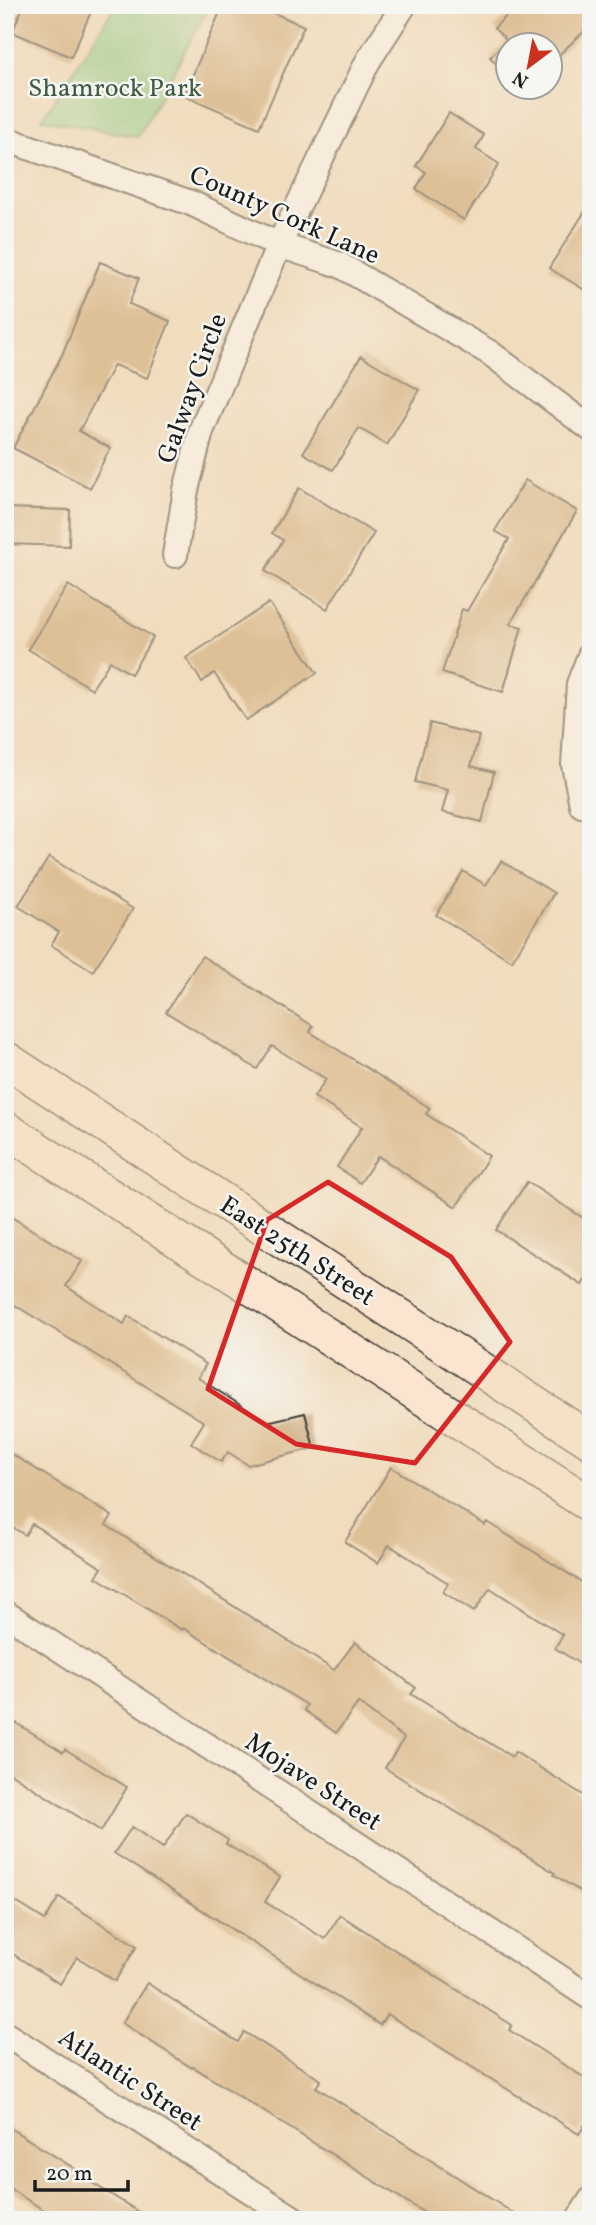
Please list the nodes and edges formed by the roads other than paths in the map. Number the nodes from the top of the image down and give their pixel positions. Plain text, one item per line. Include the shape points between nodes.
1 (404, 5) edge
2 (5, 139) edge
3 (279, 246) junction
4 (591, 429) edge
5 (175, 555) dead end
6 (591, 653) edge
7 (582, 805) dead end
8 (5, 1059) edge
9 (5, 1129) edge
10 (591, 1441) edge
11 (591, 1505) edge
12 (5, 1614) edge
13 (591, 1998) edge
14 (5, 2034) edge
15 (591, 2200) edge
16 (296, 2220) edge
17 (578, 2220) edge

1 - 3 street, Galway Circle via 368,61
2 - 3 street, County Cork Lane via 191,202
3 - 4 street, County Cork Lane via 340,265 456,333
3 - 5 street, Galway Circle via 201,431
6 - 7 street via 578,697 574,765
8 - 10 street, East 25th Street
9 - 11 street
12 - 13 street, Mojave Street
14 - 16 street, Atlantic Street
15 - 17 street

